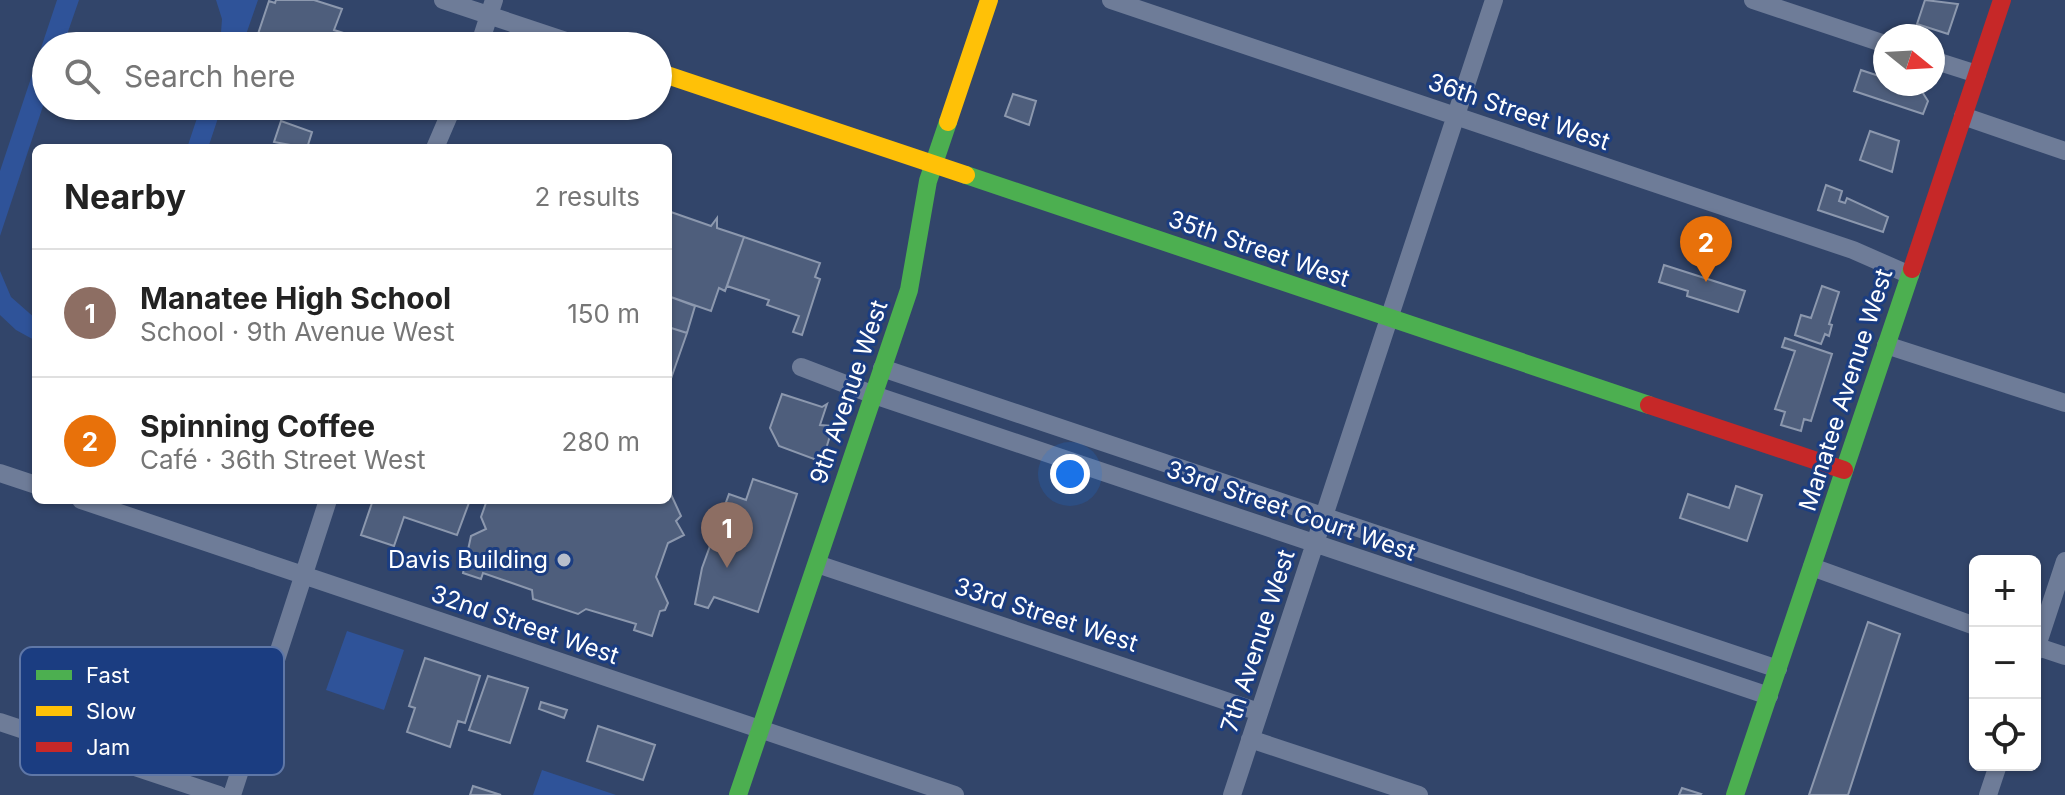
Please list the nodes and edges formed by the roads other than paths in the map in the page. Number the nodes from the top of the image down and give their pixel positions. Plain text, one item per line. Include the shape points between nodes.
1 (443, 0) edge
2 (989, 0) edge
3 (1111, 0) edge
4 (1494, 0) edge
5 (1753, 0) edge
6 (2002, 0) edge
7 (491, 8) edge
8 (483, 32) edge
9 (548, 32) edge
10 (1873, 40) edge
11 (1945, 64) edge
12 (1977, 74) junction
13 (672, 77) edge
14 (1455, 115) junction
15 (1963, 116) junction
16 (447, 120) edge
17 (437, 144) edge
18 (2065, 151) edge
19 (934, 164) junction
20 (1910, 275) junction
21 (1387, 318) junction
22 (1886, 345) junction
23 (801, 367) dead end
24 (882, 368) junction
25 (874, 395) junction
26 (2065, 403) edge
27 (1844, 470) junction
28 (0, 473) edge
29 (32, 484) edge
30 (93, 504) edge
31 (327, 504) edge
32 (1325, 517) junction
33 (1315, 545) junction
34 (2065, 561) edge
35 (817, 564) junction
36 (1812, 567) junction
37 (306, 576) junction
38 (1969, 624) edge
39 (2041, 633) edge
40 (282, 647) edge
41 (2041, 649) edge
42 (2065, 656) edge
43 (1778, 669) junction
44 (1769, 696) junction
45 (1259, 712) junction
46 (0, 722) edge
47 (20, 729) edge
48 (761, 729) junction
49 (1250, 739) junction
50 (1996, 771) edge
51 (159, 775) edge
52 (239, 775) edge
53 (219, 795) edge
54 (232, 795) edge
55 (738, 795) edge
56 (955, 795) edge
57 (1232, 795) edge
58 (1419, 795) edge
59 (1735, 795) edge
60 (1988, 795) edge

1 - 7 street
2 - 19 street, 9th Avenue West
3 - 14 street, 36th Street West
4 - 14 street, 7th Avenue West
5 - 10 street
6 - 12 street, Manatee Avenue West
7 - 8 street
7 - 9 street
11 - 12 street
12 - 15 street, Manatee Avenue West
13 - 19 street, 35th Street West
14 - 20 street, 36th Street West via 1853,250
14 - 21 street, 7th Avenue West
15 - 18 street
15 - 20 street, Manatee Avenue West
16 - 17 street
19 - 21 street, 35th Street West
19 - 24 street, 9th Avenue West via 909,290
20 - 22 street, Manatee Avenue West
21 - 27 street, 35th Street West
21 - 32 street, 7th Avenue West
22 - 26 street
22 - 27 street, Manatee Avenue West
23 - 25 street, 33rd Street Court West
24 - 25 street, 9th Avenue West
24 - 32 street, 33rd Street Court West
25 - 33 street, 33rd Street Court West
25 - 35 street, 9th Avenue West
27 - 36 street, Manatee Avenue West
28 - 29 street
30 - 37 street, 32nd Street West
31 - 37 street
32 - 33 street, 7th Avenue West
32 - 43 street, 33rd Street Court West
33 - 44 street, 33rd Street Court West
33 - 45 street, 7th Avenue West
34 - 39 street
35 - 45 street, 33rd Street West
35 - 48 street, 9th Avenue West
36 - 38 street
36 - 43 street, Manatee Avenue West
37 - 40 street
37 - 48 street, 32nd Street West
41 - 42 street
43 - 44 street, Manatee Avenue West
44 - 59 street, Manatee Avenue West
45 - 49 street, 7th Avenue West
46 - 47 street
48 - 55 street, 9th Avenue West
48 - 56 street, 32nd Street West
49 - 57 street, 7th Avenue West
49 - 58 street
50 - 60 street
51 - 53 street
52 - 54 street

